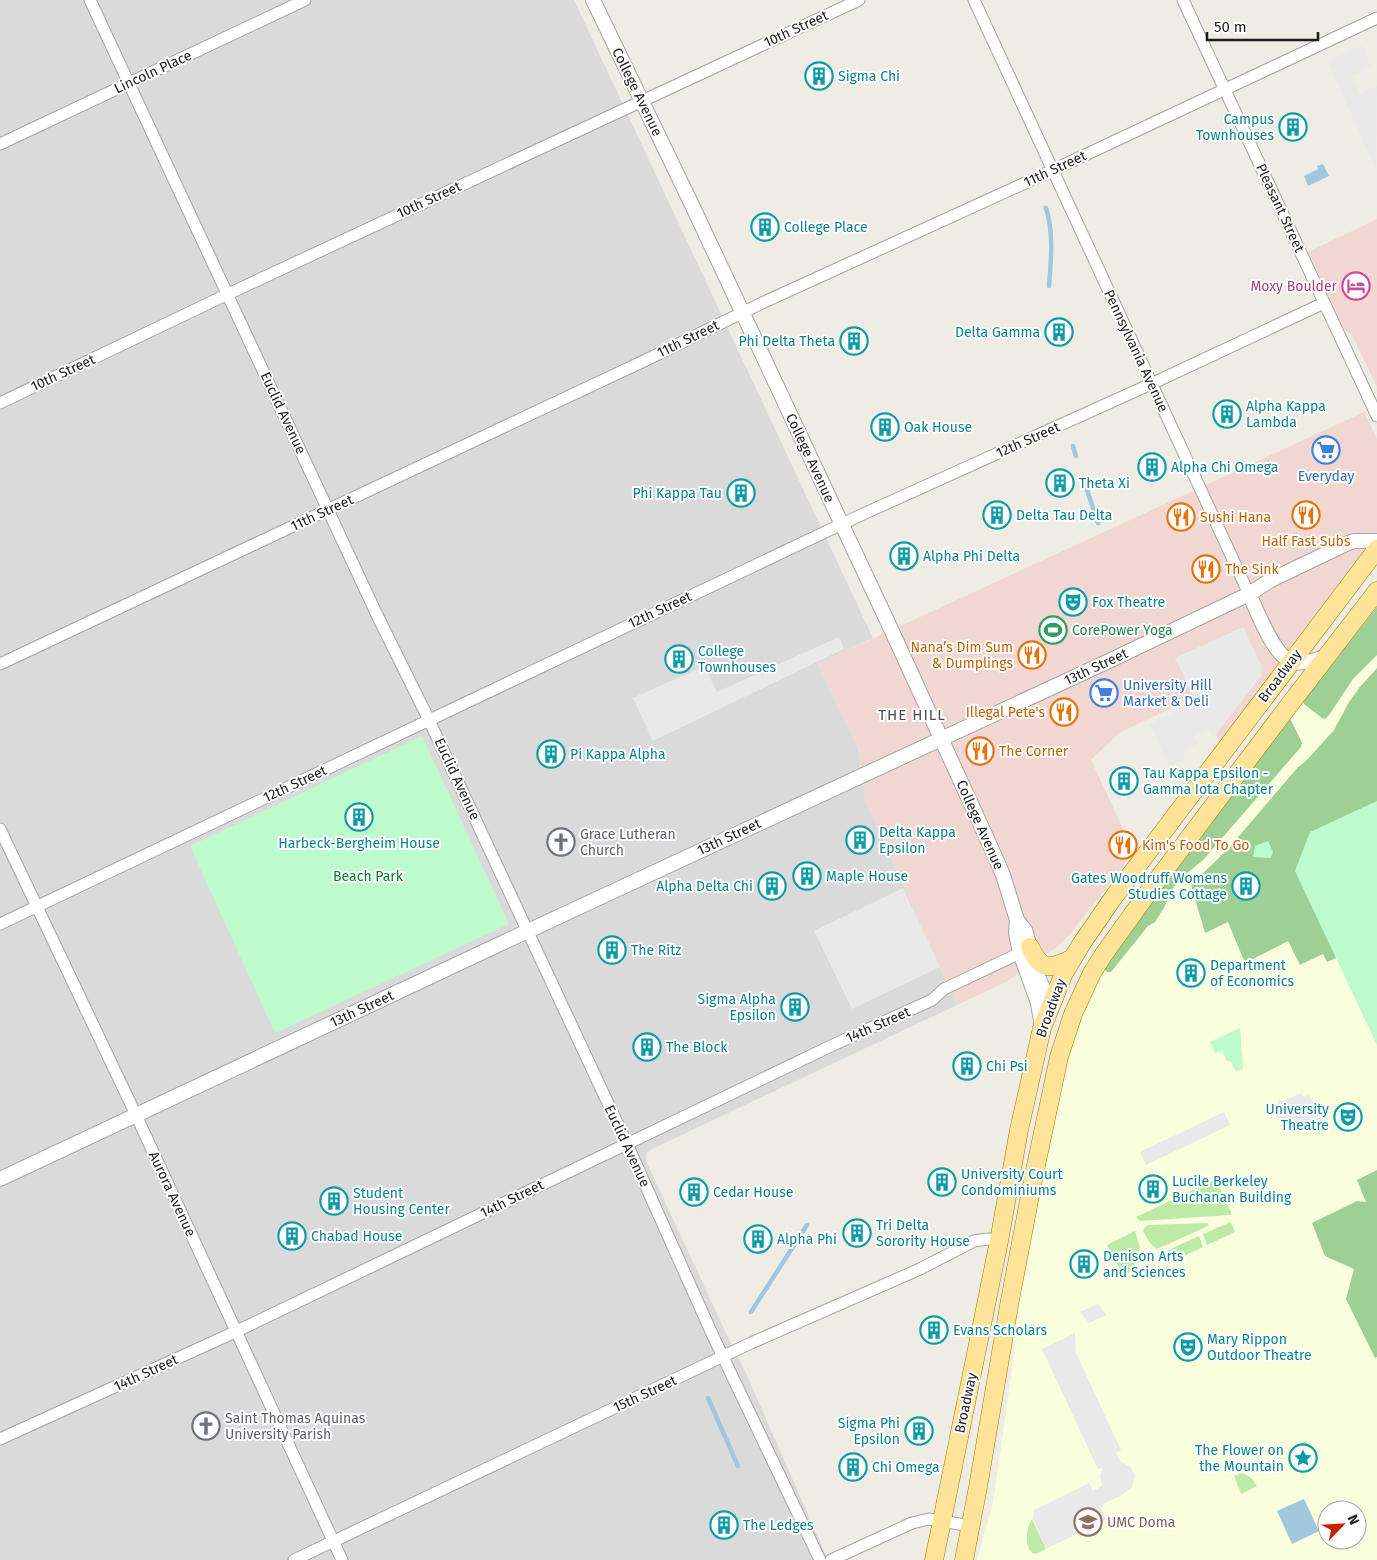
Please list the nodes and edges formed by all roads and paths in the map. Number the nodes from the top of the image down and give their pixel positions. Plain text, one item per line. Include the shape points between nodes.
1 (90, 0) edge
2 (305, 0) edge
3 (593, 0) edge
4 (859, 0) edge
5 (974, 0) edge
6 (1183, 0) edge
7 (1377, 18) edge
8 (128, 84) junction
9 (1225, 90) junction
10 (640, 101) junction
11 (0, 144) edge
12 (1052, 171) junction
13 (228, 294) junction
14 (1324, 303) junction
15 (742, 312) junction
16 (1151, 384) junction
17 (0, 403) edge
18 (1377, 416) edge
19 (329, 509) junction
20 (841, 525) junction
21 (1377, 541) edge
22 (1377, 549) edge
23 (1377, 591) edge
24 (1249, 594) junction
25 (1327, 656) junction
26 (1292, 662) junction
27 (0, 664) edge
28 (429, 720) junction
29 (941, 739) junction
30 (0, 829) edge
31 (36, 906) junction
32 (0, 924) edge
33 (527, 931) junction
34 (1025, 950) junction
35 (1073, 958) junction
36 (1050, 1005) junction
37 (1042, 1028) junction
38 (1060, 1057) junction
39 (136, 1115) junction
40 (627, 1144) junction
41 (0, 1179) edge
42 (999, 1240) junction
43 (235, 1332) junction
44 (723, 1357) junction
45 (0, 1439) edge
46 (942, 1522) junction
47 (971, 1526) junction
48 (333, 1542) junction
49 (294, 1560) edge
50 (342, 1560) edge
51 (820, 1560) edge
52 (831, 1560) edge
53 (934, 1560) edge
54 (964, 1560) edge

1 - 8 street, Euclid Avenue
2 - 8 street, Lincoln Place
3 - 10 street, College Avenue
4 - 10 street, 10th Street
5 - 12 street, Pennsylvania Avenue
6 - 9 street, Pleasant Street
7 - 9 street, 11th Street
8 - 11 street, Lincoln Place
8 - 13 street, Euclid Avenue
9 - 12 street, 11th Street
9 - 14 street, Pleasant Street
10 - 13 street, 10th Street
10 - 15 street, College Avenue
12 - 15 street, 11th Street
12 - 16 street, Pennsylvania Avenue
13 - 17 street, 10th Street
13 - 19 street, Euclid Avenue
14 - 16 street, 12th Street
14 - 18 street, Pleasant Street
15 - 19 street, 11th Street
15 - 20 street, College Avenue
16 - 20 street, 12th Street
16 - 24 street, Pennsylvania Avenue
19 - 27 street, 11th Street
19 - 28 street, Euclid Avenue
20 - 28 street, 12th Street
20 - 29 street, College Avenue
21 - 24 street, 13th Street via 1346,544
22 - 26 main road, Broadway
23 - 25 main road, Broadway
24 - 26 street, Pennsylvania Avenue via 1271,640
24 - 29 street, 13th Street
25 - 26 street via 1314,661
25 - 38 main road, Broadway via 1101,959 1076,1008
26 - 35 main road, Broadway via 1113,898
28 - 31 street, 12th Street
28 - 33 street, Euclid Avenue
29 - 33 street, 13th Street
29 - 34 street, College Avenue via 1003,875 1017,920 1025,930
30 - 31 street, Aurora Avenue
31 - 32 street, 12th Street
31 - 39 street, Aurora Avenue
33 - 39 street, 13th Street
33 - 40 street, Euclid Avenue
34 - 35 main road via 1039,963 1048,966
34 - 36 street, College Avenue
34 - 37 street, College Avenue
34 - 40 street, 14th Street via 944,989 932,1000
35 - 36 main road, Broadway
36 - 37 main road, Broadway
36 - 38 main road via 1057,1028
37 - 42 main road, Broadway
38 - 47 main road, Broadway via 1014,1277
39 - 41 street, 13th Street
39 - 43 street, Aurora Avenue
40 - 43 street, 14th Street
40 - 44 street, Euclid Avenue
42 - 44 street, 15th Street via 974,1241 920,1269
42 - 46 main road, Broadway
43 - 45 street, 14th Street
43 - 48 street, Aurora Avenue
44 - 48 street, 15th Street
44 - 51 street, Euclid Avenue
46 - 47 street
46 - 52 street via 924,1519 912,1523
46 - 53 main road, Broadway
47 - 54 main road, Broadway
48 - 49 street, 15th Street
48 - 50 street, Aurora Avenue

